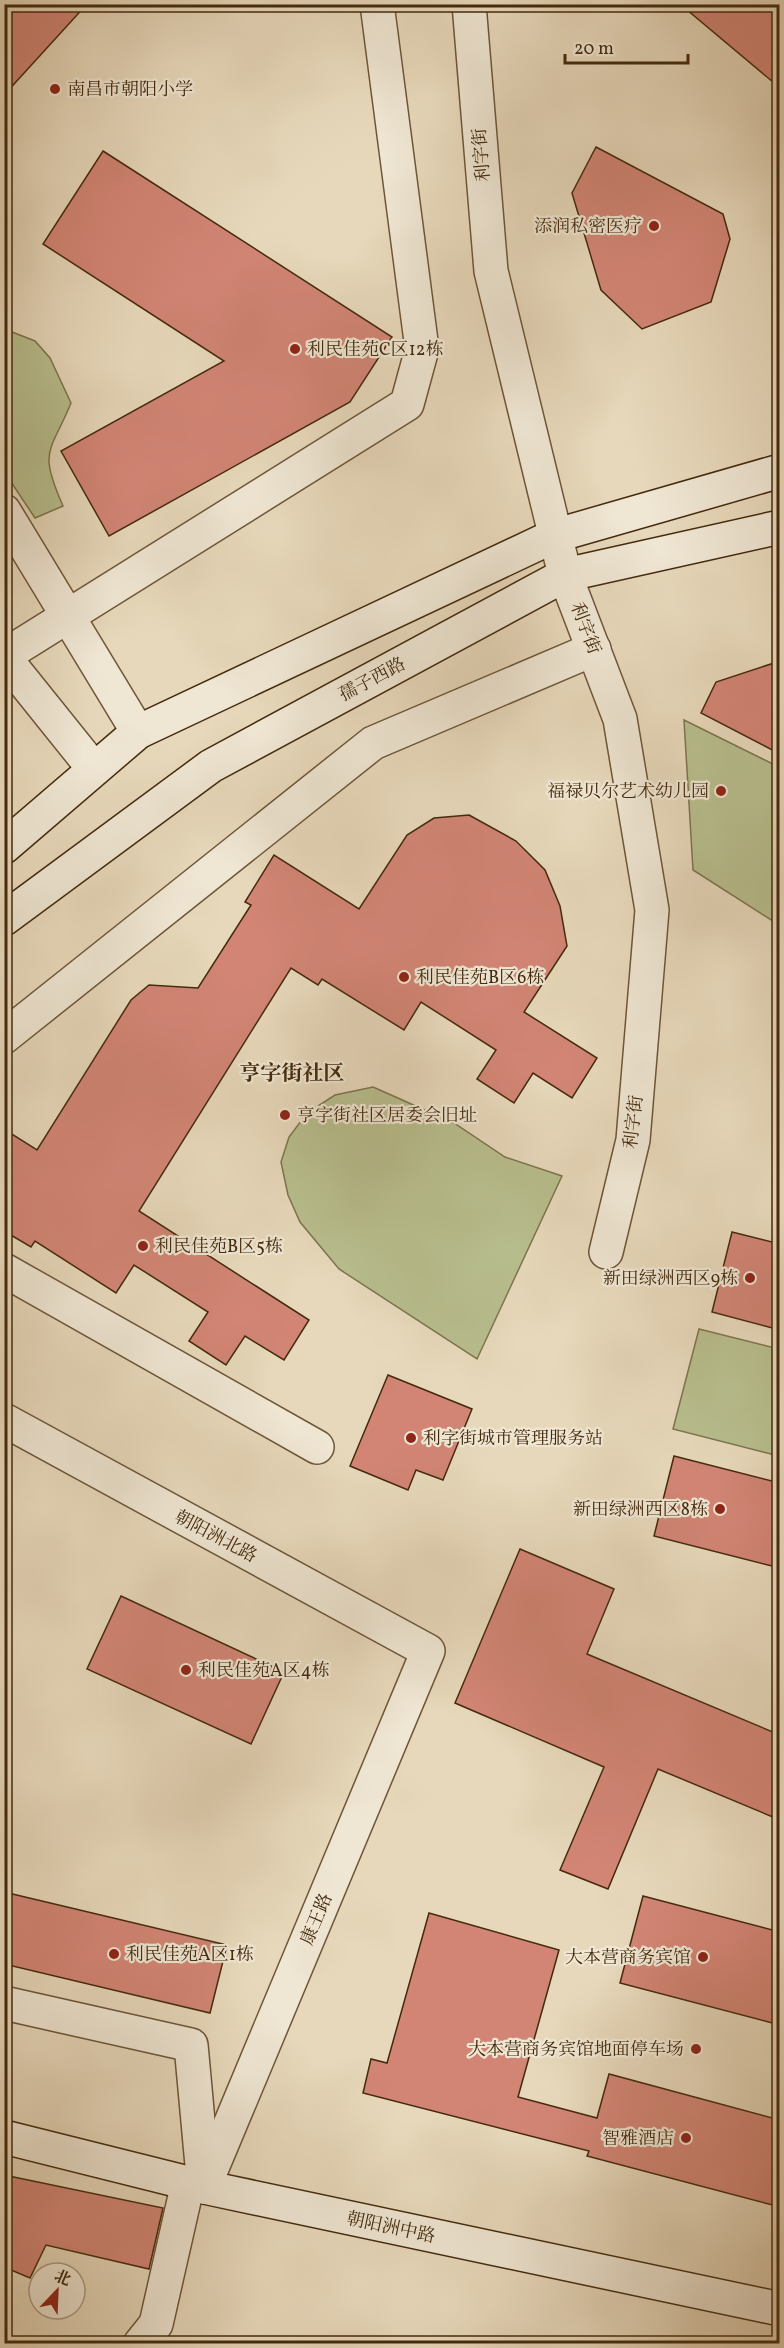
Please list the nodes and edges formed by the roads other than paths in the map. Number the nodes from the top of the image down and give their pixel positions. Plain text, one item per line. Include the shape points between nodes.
1 (377, 4) edge
2 (469, 4) edge
3 (780, 471) edge
4 (4, 511) edge
5 (780, 527) edge
6 (554, 536) junction
7 (565, 575) junction
8 (68, 616) junction
9 (594, 649) junction
10 (4, 656) edge
11 (138, 732) junction
12 (94, 769) junction
13 (4, 847) edge
14 (4, 920) edge
15 (4, 1037) edge
16 (606, 1252) dead end
17 (4, 1270) edge
18 (4, 1420) edge
19 (317, 1448) dead end
20 (428, 1650) joint
21 (4, 2003) edge
22 (4, 2137) edge
23 (196, 2185) junction
24 (780, 2309) edge
25 (140, 2343) edge

1 - 8 street via 422,349 407,404
2 - 6 street, 利字街 via 491,271
3 - 6 street
4 - 8 street
5 - 7 street, 孺子西路
6 - 7 street, 利字街
6 - 11 street
7 - 9 street, 利字街
7 - 14 street, 孺子西路 via 211,766
8 - 10 street
8 - 11 street
9 - 15 street via 373,743
9 - 16 street, 利字街 via 620,719 652,910 633,1140
10 - 12 street
11 - 12 street
12 - 13 street
17 - 19 street
18 - 20 street, 朝阳洲北路
20 - 23 street, 康王路
21 - 23 street via 191,2045
22 - 23 street, 朝阳洲中路
23 - 24 street, 朝阳洲中路
23 - 25 street, 康王路 via 156,2324

